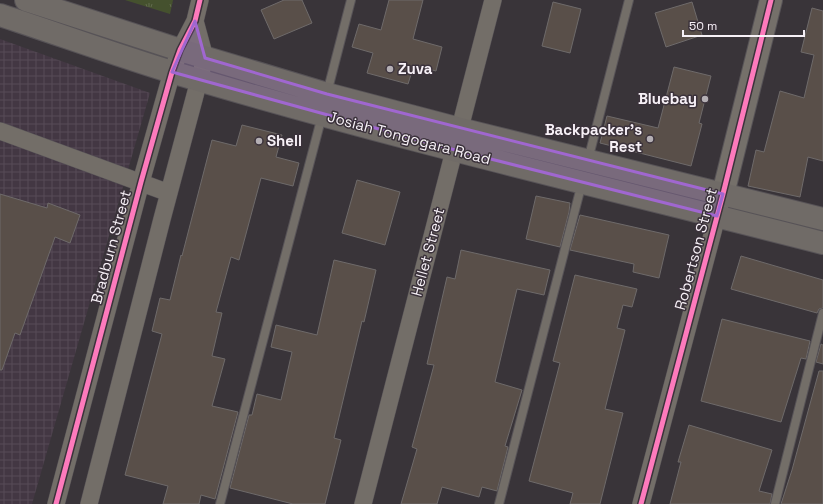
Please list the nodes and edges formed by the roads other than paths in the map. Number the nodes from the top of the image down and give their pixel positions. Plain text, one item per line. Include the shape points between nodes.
1 (26, 0) edge
2 (200, 0) edge
3 (351, 0) edge
4 (493, 0) edge
5 (629, 0) edge
6 (771, 0) edge
7 (0, 15) edge
8 (194, 21) junction
9 (180, 50) junction
10 (205, 58) junction
11 (172, 72) junction
12 (199, 80) junction
13 (325, 104) junction
14 (460, 129) junction
15 (0, 131) edge
16 (455, 150) junction
17 (585, 171) junction
18 (141, 182) junction
19 (169, 193) junction
20 (723, 194) junction
21 (717, 216) junction
22 (823, 219) edge
23 (823, 243) edge
24 (823, 313) edge
25 (56, 504) edge
26 (89, 504) edge
27 (220, 504) edge
28 (363, 504) edge
29 (499, 504) edge
30 (641, 504) edge
31 (775, 504) edge

1 - 9 highway, Josiah Tongogara Road
2 - 8 street, Bradburn Street
3 - 13 lane
4 - 14 street, Hellet Street
5 - 17 lane
6 - 20 street, Robertson Street
7 - 11 highway, Josiah Tongogara Road
8 - 9 street, Bradburn Street
8 - 10 street
9 - 10 highway, Josiah Tongogara Road
9 - 11 street, Bradburn Street
10 - 12 street
10 - 13 highway, Josiah Tongogara Road
11 - 12 highway, Josiah Tongogara Road
11 - 18 street, Bradburn Street
12 - 13 highway, Josiah Tongogara Road
12 - 19 street
13 - 14 highway, Josiah Tongogara Road
13 - 16 highway, Josiah Tongogara Road
13 - 27 lane
14 - 16 street, Hellet Street
14 - 17 highway, Josiah Tongogara Road
15 - 18 street
16 - 17 highway, Josiah Tongogara Road
16 - 28 street, Hellet Street
17 - 20 highway, Josiah Tongogara Road
17 - 21 highway, Josiah Tongogara Road
17 - 29 lane
18 - 19 street
18 - 25 street, Bradburn Street
19 - 26 street
20 - 21 street, Robertson Street
20 - 22 highway, Josiah Tongogara Road
21 - 23 highway, Josiah Tongogara Road
21 - 30 street, Robertson Street
24 - 31 lane

